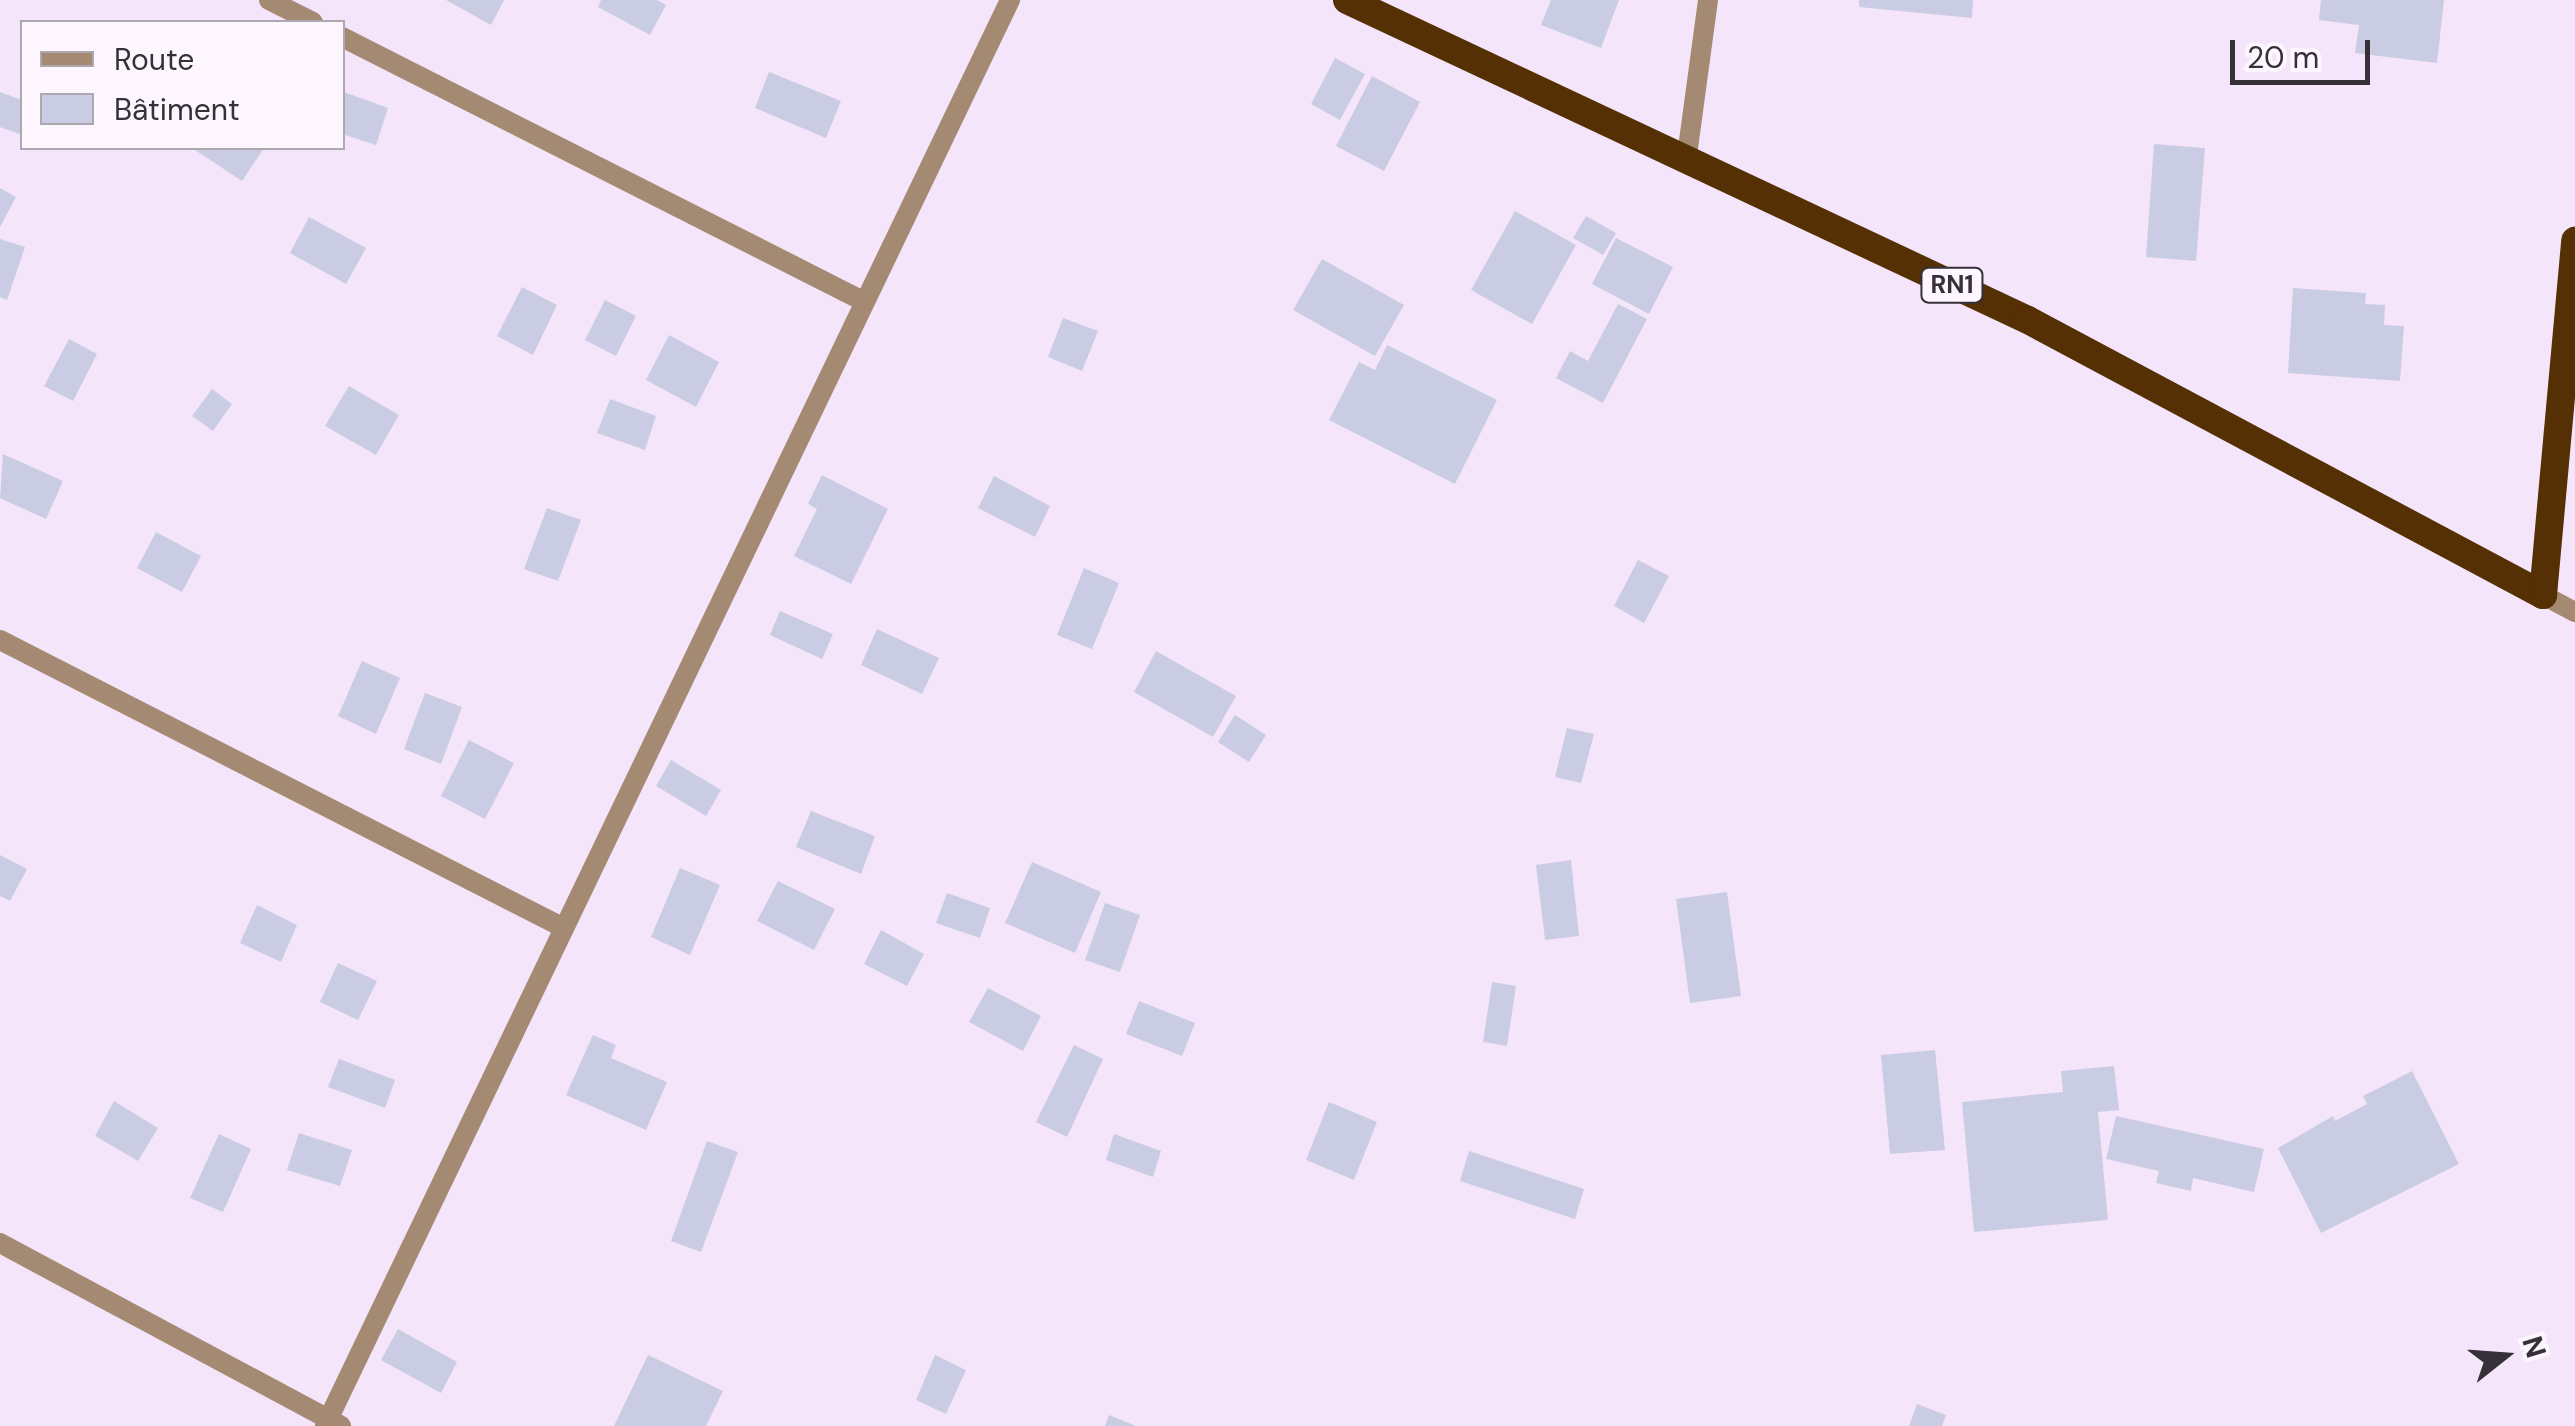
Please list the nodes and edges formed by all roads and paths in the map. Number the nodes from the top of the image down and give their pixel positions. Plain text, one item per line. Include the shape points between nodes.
1 (269, 0) edge
2 (1010, 0) edge
3 (1347, 0) edge
4 (1708, 0) edge
5 (310, 20) edge
6 (345, 39) edge
7 (1686, 163) junction
8 (2575, 240) edge
9 (865, 302) junction
10 (2543, 595) junction
11 (2575, 612) edge
12 (0, 640) edge
13 (564, 928) junction
14 (0, 1243) edge
15 (332, 1424) edge

1 - 5 street
2 - 9 street
3 - 7 highway, RN1
4 - 7 street
6 - 9 street
7 - 10 highway, RN1 via 2028,320
8 - 10 highway
9 - 13 street
10 - 11 street
12 - 13 street
13 - 15 street
14 - 15 street

